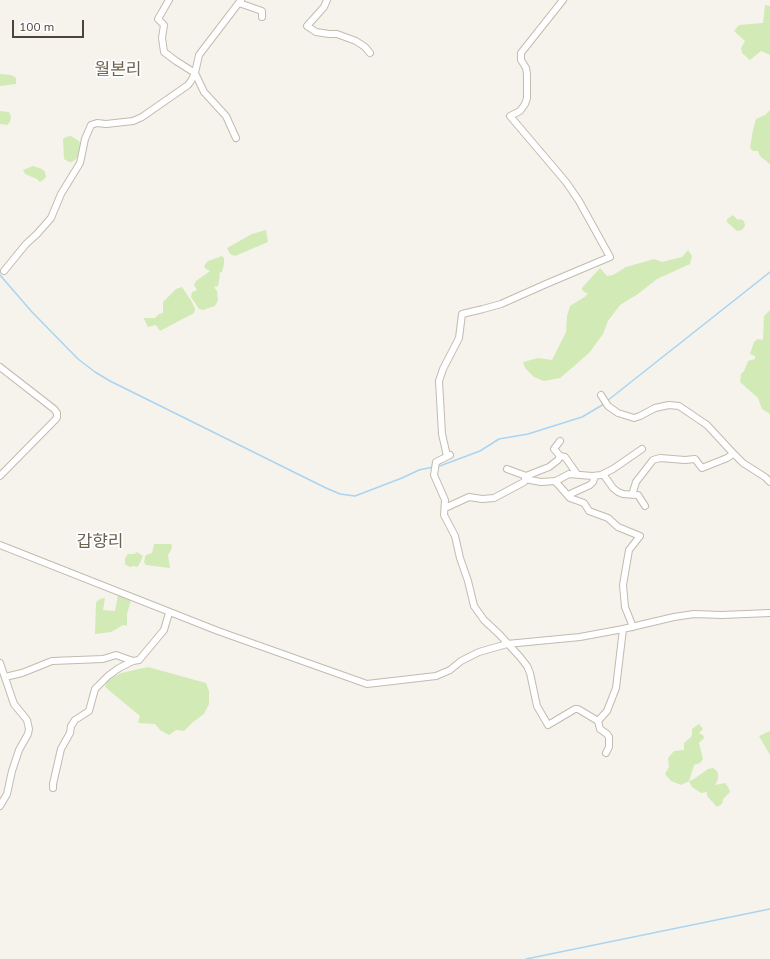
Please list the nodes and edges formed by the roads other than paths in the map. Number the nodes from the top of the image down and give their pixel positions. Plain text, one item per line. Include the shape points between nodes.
1 (170, 0) edge
2 (327, 0) edge
3 (563, 0) edge
4 (240, 1) edge
5 (262, 17) dead end
6 (370, 53) dead end
7 (195, 73) junction
8 (236, 138) dead end
9 (4, 271) dead end
10 (0, 367) edge
11 (602, 396) dead end
12 (560, 441) dead end
13 (642, 448) dead end
14 (733, 454) junction
15 (560, 456) junction
16 (507, 468) dead end
17 (577, 474) junction
18 (603, 474) junction
19 (0, 476) edge
20 (595, 476) junction
21 (525, 478) junction
22 (555, 481) junction
23 (770, 482) edge
24 (568, 495) junction
25 (632, 495) junction
26 (645, 506) dead end
27 (445, 508) junction
28 (0, 545) edge
29 (169, 612) junction
30 (770, 613) edge
31 (633, 627) junction
32 (623, 629) junction
33 (507, 644) junction
34 (134, 661) junction
35 (0, 663) edge
36 (5, 677) junction
37 (598, 721) junction
38 (606, 753) dead end
39 (53, 788) dead end
40 (0, 806) edge

1 - 7 street via 158,19 164,25 164,52
2 - 6 street via 307,26 316,32 338,34 356,41
3 - 27 street via 522,53 521,60 527,74 527,98 520,111 510,116 566,182 610,257 501,304 462,314 459,338 439,381 443,441 449,455 435,464 434,472 445,500
4 - 5 street via 262,11
4 - 7 street via 199,55
7 - 8 street via 204,92 226,116
7 - 9 street via 188,85 142,117 133,121 92,125 85,139 80,163 61,194 51,218
10 - 19 street via 54,409 57,417
11 - 14 street via 608,406 618,413 634,418 655,408 679,406 707,424
12 - 15 street via 554,449
13 - 18 street
14 - 23 street
14 - 25 street via 702,468 695,459 653,460 636,482
15 - 17 street via 565,457
15 - 21 street via 549,467
16 - 21 street
17 - 20 street
17 - 22 street via 567,474
18 - 20 street
18 - 25 street via 618,492
20 - 24 street via 590,485
21 - 22 street via 536,482
21 - 27 street via 524,482 494,498 469,498
22 - 24 street
24 - 31 street via 572,500 584,503 589,511 608,518 618,527 640,536 629,550 623,585 625,607
25 - 26 street via 638,495
27 - 33 street via 444,515 456,536 474,606
28 - 29 street
29 - 33 street via 367,684 436,676 479,652
29 - 34 street via 164,630 139,660
30 - 31 street via 722,616 694,614
31 - 32 street
32 - 33 street via 569,639
32 - 37 street via 616,688 607,711
33 - 37 street via 520,656 529,670 537,706 548,725 577,708
34 - 36 street via 116,655 103,659 52,661
34 - 39 street via 114,672 95,689 89,711 75,720 71,726 61,750
35 - 36 street
36 - 40 street via 14,704 27,720 29,729 19,750 7,794
37 - 38 street via 600,729 609,738

